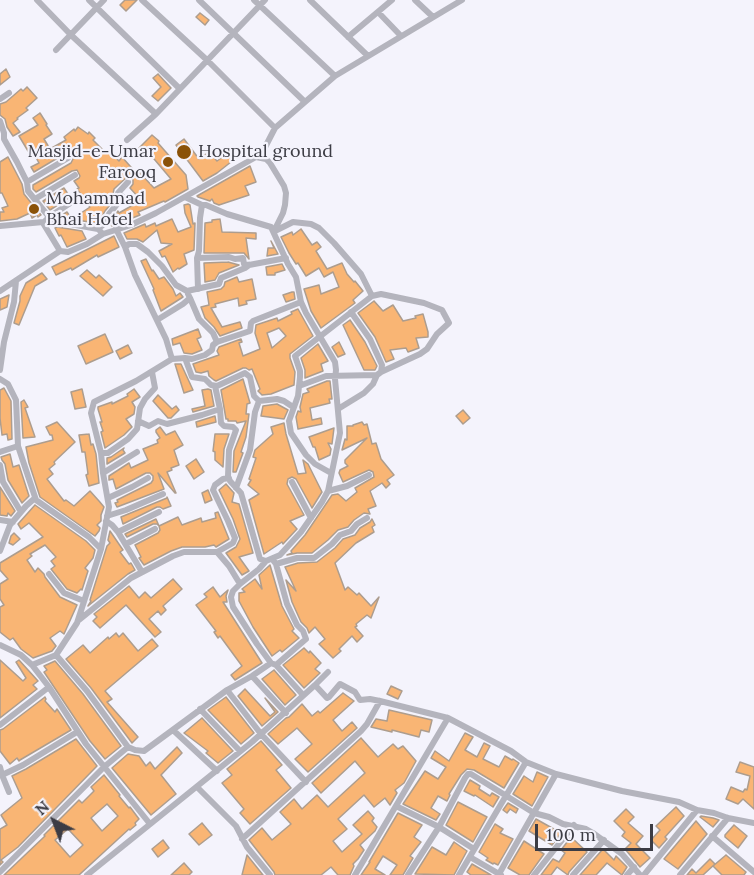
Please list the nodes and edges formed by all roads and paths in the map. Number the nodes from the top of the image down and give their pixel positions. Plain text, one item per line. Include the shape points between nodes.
1 (38, 0) edge
2 (90, 0) edge
3 (104, 0) edge
4 (142, 0) edge
5 (199, 0) edge
6 (254, 0) edge
7 (310, 0) edge
8 (392, 0) edge
9 (415, 0) edge
10 (462, 0) edge
11 (262, 3) edge
12 (97, 8) junction
13 (378, 12) junction
14 (433, 17) junction
15 (234, 33) junction
16 (71, 35) junction
17 (400, 36) junction
18 (348, 37) junction
19 (56, 50) dead end
20 (368, 56) junction
21 (208, 61) junction
22 (335, 76) junction
23 (180, 89) junction
24 (9, 93) dead end
25 (0, 99) edge
26 (305, 102) junction
27 (156, 114) junction
28 (0, 121) edge
29 (275, 128) junction
30 (2, 140) edge
31 (127, 140) dead end
32 (260, 157) junction
33 (69, 158) dead end
34 (75, 175) dead end
35 (27, 182) junction
36 (128, 182) dead end
37 (185, 196) junction
38 (78, 198) dead end
39 (35, 199) junction
40 (202, 205) junction
41 (49, 217) junction
42 (43, 223) junction
43 (0, 226) edge
44 (116, 230) junction
45 (274, 231) junction
46 (100, 232) junction
47 (125, 248) junction
48 (60, 251) junction
49 (197, 258) junction
50 (286, 258) junction
51 (249, 265) junction
52 (16, 281) junction
53 (198, 289) junction
54 (0, 291) edge
55 (188, 294) junction
56 (372, 296) junction
57 (301, 302) junction
58 (351, 312) junction
59 (157, 320) junction
60 (320, 336) junction
61 (217, 342) junction
62 (185, 358) junction
63 (172, 360) junction
64 (0, 370) edge
65 (152, 372) junction
66 (379, 374) junction
67 (335, 375) junction
68 (0, 379) edge
69 (215, 386) junction
70 (299, 386) junction
71 (259, 401) junction
72 (293, 407) junction
73 (220, 409) junction
74 (338, 410) junction
75 (138, 421) junction
76 (18, 446) junction
77 (0, 452) edge
78 (137, 452) dead end
79 (101, 453) junction
80 (0, 465) edge
81 (103, 473) junction
82 (331, 473) junction
83 (369, 475) dead end
84 (147, 478) dead end
85 (229, 478) junction
86 (292, 482) dead end
87 (236, 488) junction
88 (328, 491) junction
89 (163, 494) dead end
90 (0, 495) edge
91 (10, 495) junction
92 (35, 498) junction
93 (108, 498) junction
94 (159, 512) dead end
95 (21, 513) junction
96 (106, 518) junction
97 (311, 518) junction
98 (367, 518) dead end
99 (0, 520) edge
100 (13, 522) junction
101 (155, 529) dead end
102 (118, 531) junction
103 (126, 544) junction
104 (101, 549) junction
105 (0, 551) edge
106 (217, 552) junction
107 (271, 561) junction
108 (142, 572) junction
109 (49, 574) dead end
110 (240, 584) junction
111 (84, 601) junction
112 (76, 623) junction
113 (0, 645) edge
114 (56, 655) junction
115 (274, 664) junction
116 (32, 665) junction
117 (327, 672) dead end
118 (252, 676) junction
119 (315, 685) junction
120 (48, 687) junction
121 (227, 690) junction
122 (303, 695) junction
123 (380, 701) junction
124 (200, 709) junction
125 (286, 713) junction
126 (448, 718) junction
127 (0, 724) edge
128 (173, 730) junction
129 (77, 732) junction
130 (261, 734) junction
131 (128, 747) junction
132 (240, 751) junction
133 (526, 762) junction
134 (0, 767) edge
135 (104, 767) junction
136 (217, 771) junction
137 (556, 774) junction
138 (2, 775) junction
139 (306, 782) junction
140 (197, 787) junction
141 (9, 792) dead end
142 (507, 795) junction
143 (396, 806) junction
144 (697, 810) junction
145 (534, 813) junction
146 (728, 818) junction
147 (754, 823) edge
148 (150, 824) junction
149 (574, 825) junction
150 (439, 826) junction
151 (712, 836) junction
152 (242, 839) junction
153 (604, 840) junction
154 (474, 849) junction
155 (470, 857) junction
156 (634, 867) junction
157 (0, 872) edge
158 (754, 872) edge
159 (87, 875) edge
160 (270, 875) edge
161 (354, 875) edge
162 (408, 875) edge
163 (459, 875) edge
164 (500, 875) edge
165 (534, 875) edge
166 (573, 875) edge
167 (627, 875) edge
168 (642, 875) edge
169 (680, 875) edge

1 - 16 street
2 - 12 street
3 - 12 street
4 - 21 street
5 - 15 street
6 - 11 street
7 - 18 street
8 - 13 street
9 - 14 street
10 - 14 street
11 - 15 street
11 - 22 street
12 - 16 street
12 - 23 street
13 - 17 street
13 - 18 street
14 - 17 street
15 - 21 street
15 - 26 street
16 - 19 street
16 - 27 street
17 - 20 street
18 - 20 street
20 - 22 street
21 - 23 street
21 - 29 street
22 - 26 street
23 - 27 street
24 - 25 street
26 - 29 street
27 - 31 street
28 - 30 street
29 - 32 street
30 - 35 street
32 - 37 street
32 - 45 street via 270,164 286,194 283,213
33 - 35 street
34 - 39 street
35 - 39 street
36 - 46 street via 118,193 123,197
37 - 40 street
37 - 44 street
38 - 41 street
39 - 41 street
40 - 45 street
40 - 49 street
41 - 42 street
42 - 43 street
42 - 46 street via 54,221
42 - 48 street
44 - 46 street
44 - 47 street
45 - 50 street
45 - 56 street via 293,222 319,228 362,274
46 - 48 street via 87,244
47 - 55 street via 136,244 148,252
47 - 59 street
48 - 52 street
49 - 51 street via 243,258 244,264
49 - 53 street
50 - 51 street
50 - 57 street via 297,280
51 - 53 street via 221,278 219,284
52 - 54 street
52 - 64 street
53 - 55 street
55 - 59 street via 183,304
55 - 61 street via 199,319
56 - 58 street
56 - 66 street via 381,294 435,306 449,322 423,352
57 - 60 street
57 - 61 street via 253,321 249,332
58 - 60 street
58 - 66 street via 377,353 382,365
59 - 63 street
60 - 67 street via 335,362
60 - 70 street via 295,356 300,370
61 - 62 street via 205,356
62 - 63 street
62 - 69 street via 192,377 205,378
63 - 65 street
65 - 75 street via 155,388 140,408
65 - 79 street via 94,402 91,413
66 - 67 street
66 - 74 street via 364,393
67 - 70 street
67 - 74 street
68 - 76 street via 8,384 16,400
69 - 71 street via 245,373
69 - 73 street
70 - 72 street
71 - 72 street via 277,399
71 - 87 street via 250,450
72 - 82 street via 291,433 315,464
73 - 75 street via 167,424 158,420 149,426
73 - 85 street via 221,423 236,430 229,450
74 - 82 street via 340,433
75 - 79 street via 137,429 128,439 108,453
76 - 77 street
76 - 92 street
78 - 81 street
79 - 81 street
80 - 91 street
81 - 93 street
82 - 88 street
83 - 88 street
84 - 93 street
85 - 87 street
85 - 106 street via 213,489 235,538
86 - 97 street
87 - 107 street via 260,559
88 - 97 street
89 - 96 street
90 - 91 street
91 - 95 street
92 - 95 street
92 - 104 street
93 - 96 street
94 - 102 street
95 - 100 street
96 - 102 street
96 - 104 street
97 - 107 street
98 - 107 street via 314,558
99 - 100 street
100 - 105 street
101 - 103 street
102 - 103 street
103 - 108 street
104 - 111 street
106 - 108 street via 184,552
106 - 110 street
107 - 110 street
107 - 115 street via 287,604 306,639
108 - 112 street
109 - 111 street via 64,593
110 - 115 street via 233,591 233,607
111 - 112 street
112 - 114 street
113 - 116 street
114 - 116 street
114 - 131 street
115 - 118 street
115 - 122 street
116 - 120 street
117 - 119 street
118 - 121 street
118 - 125 street
119 - 122 street
119 - 123 street via 327,698 340,684 356,692 360,700
120 - 127 street
120 - 129 street
121 - 124 street
121 - 130 street
122 - 125 street
123 - 126 street
123 - 139 street via 367,724
124 - 128 street
124 - 132 street
125 - 130 street
126 - 133 street
126 - 143 street
128 - 131 street via 144,751
128 - 136 street
129 - 135 street
129 - 138 street
130 - 132 street
130 - 139 street
131 - 135 street
132 - 136 street
133 - 137 street
133 - 142 street
134 - 138 street
135 - 148 street
135 - 157 street
136 - 140 street
137 - 144 street via 679,802
137 - 145 street
138 - 141 street
139 - 152 street
140 - 148 street
140 - 152 street via 236,826
142 - 145 street
142 - 150 street via 468,774
142 - 154 street
143 - 150 street
143 - 161 street
144 - 146 street
144 - 168 street
145 - 149 street
145 - 164 street
146 - 147 street
146 - 151 street
148 - 159 street
149 - 153 street
149 - 165 street
150 - 154 street
150 - 162 street
151 - 158 street
151 - 169 street
152 - 160 street
153 - 156 street
153 - 166 street
154 - 155 street
155 - 163 street
155 - 164 street
156 - 167 street
156 - 168 street

